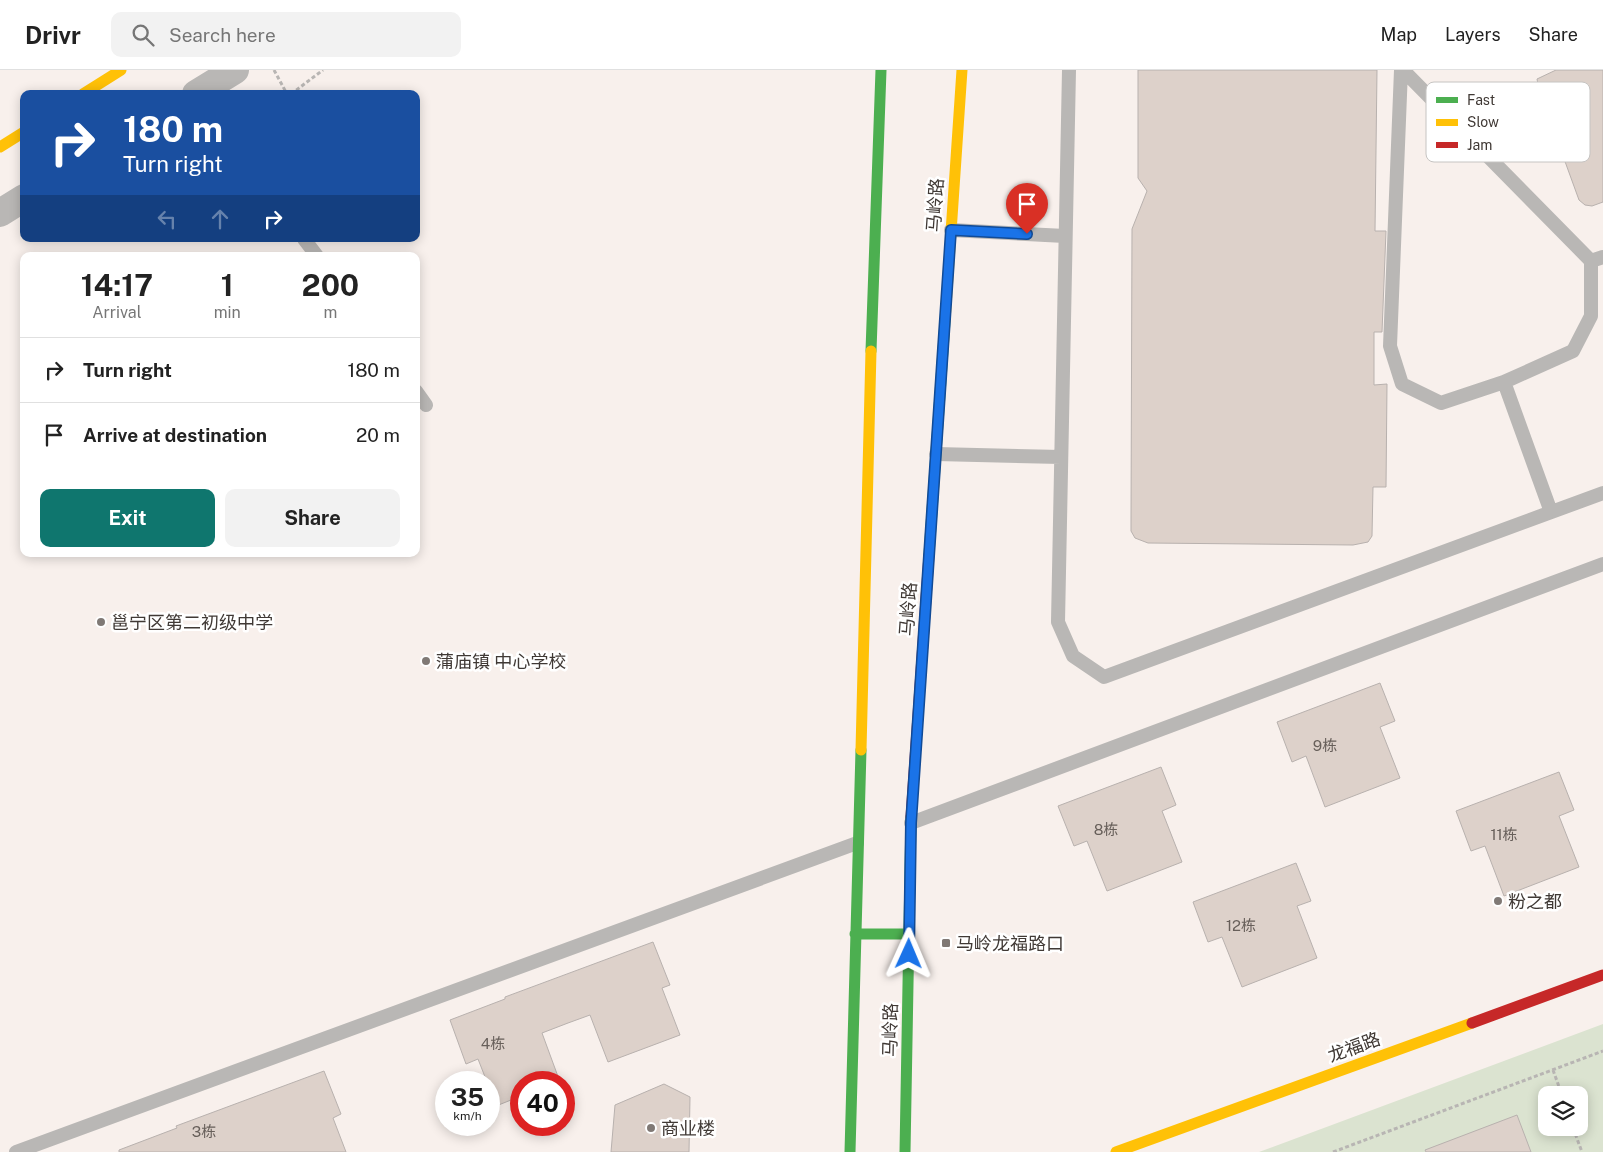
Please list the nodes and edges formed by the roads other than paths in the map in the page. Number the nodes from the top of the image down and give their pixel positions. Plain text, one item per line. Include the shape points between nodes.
1 (121, 70) edge
2 (235, 70) edge
3 (881, 70) edge
4 (962, 70) edge
5 (1069, 70) edge
6 (1402, 70) edge
7 (89, 90) edge
8 (203, 90) edge
9 (1426, 93) edge
10 (20, 134) edge
11 (0, 147) edge
12 (1497, 162) edge
13 (20, 200) edge
14 (0, 213) edge
15 (951, 230) junction
16 (1065, 236) junction
17 (306, 242) edge
18 (314, 252) edge
19 (1597, 259) edge
20 (1504, 382) junction
21 (420, 396) edge
22 (426, 404) dead end
23 (936, 454) junction
24 (1060, 457) junction
25 (1603, 493) edge
26 (1551, 512) junction
27 (1603, 564) edge
28 (911, 823) junction
29 (857, 843) junction
30 (855, 934) junction
31 (909, 934) junction
32 (1603, 975) edge
33 (16, 1152) edge
34 (850, 1152) edge
35 (905, 1152) edge
36 (1116, 1152) edge

1 - 7 street
2 - 8 street
3 - 29 street
4 - 15 street, 马岭路
5 - 16 lane
6 - 9 lane
6 - 20 lane via 1390,346 1402,384 1441,403
10 - 11 street
12 - 19 lane
13 - 14 street
15 - 16 lane
15 - 23 street, 马岭路
16 - 24 lane
17 - 18 lane
19 - 20 lane via 1591,316 1573,351
20 - 26 lane
21 - 22 lane
23 - 24 lane
23 - 28 street, 马岭路
24 - 26 lane via 1058,622 1073,656 1104,677
25 - 26 lane
27 - 28 lane
28 - 31 street, 马岭路
29 - 30 street
29 - 33 lane
30 - 31 street
30 - 34 street
31 - 35 street, 马岭路
32 - 36 street, 龙福路

